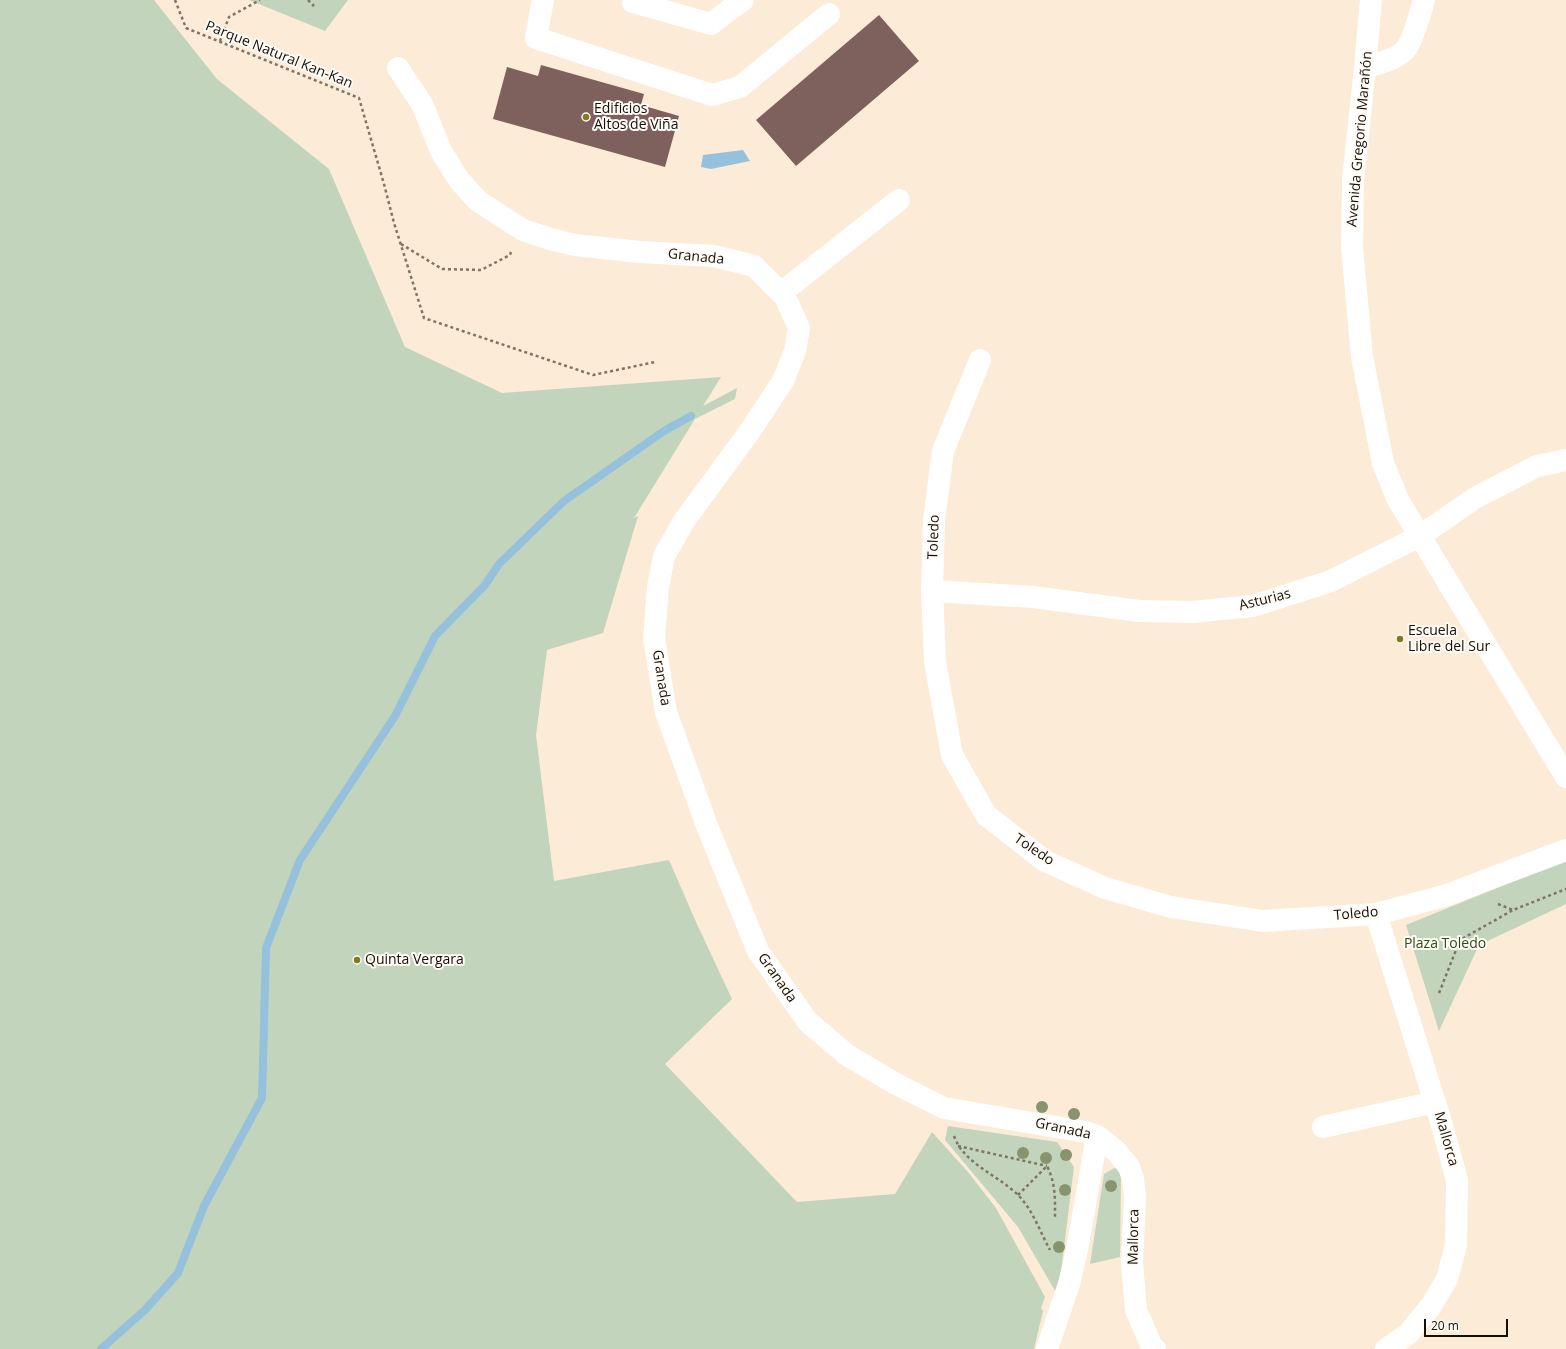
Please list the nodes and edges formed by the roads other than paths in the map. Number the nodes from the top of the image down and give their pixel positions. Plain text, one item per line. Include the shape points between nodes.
1 (543, 0) edge
2 (634, 0) edge
3 (744, 0) edge
4 (1371, 0) edge
5 (1424, 0) edge
6 (829, 14) dead end
7 (398, 68) dead end
8 (1366, 68) junction
9 (899, 200) dead end
10 (781, 293) junction
11 (980, 360) dead end
12 (1566, 460) edge
13 (1420, 536) junction
14 (932, 591) junction
15 (1566, 777) edge
16 (1566, 850) edge
17 (1376, 914) junction
18 (1435, 1102) junction
19 (1322, 1127) dead end
20 (1097, 1136) junction
21 (1047, 1349) edge
22 (1156, 1349) edge
23 (1386, 1349) edge

1 - 6 street via 536,38 712,95 740,87
2 - 3 street via 633,2 711,24
4 - 8 street, Avenida Gregorio Marañón
5 - 8 street via 1405,50 1392,59
7 - 10 street, Granada via 422,104 441,151 459,180 478,201 523,230 575,244 640,252 714,256 754,266
8 - 13 street, Avenida Gregorio Marañón via 1353,180 1352,247 1362,357 1383,463 1398,500
9 - 10 street
10 - 20 street, Granada via 799,328 795,351 783,381 684,521 664,556 658,587 654,638 666,712 706,826 758,951 808,1022 847,1055 944,1108
11 - 14 street, Toledo via 943,451 934,520
12 - 13 street, Asturias via 1538,466 1475,498
13 - 14 street, Asturias via 1331,581 1253,606 1192,612 1139,611 1033,597
13 - 15 street, Avenida Gregorio Marañón
14 - 17 street, Toledo via 935,662 952,755 986,815 1045,861 1104,888 1171,907 1263,921
16 - 17 street, Toledo via 1444,896
17 - 18 street, Mallorca
18 - 19 street
18 - 23 street, Mallorca via 1457,1180 1456,1245 1447,1279 1431,1306 1408,1334
20 - 21 street, Granada via 1077,1250 1069,1284
20 - 22 street, Mallorca via 1116,1151 1129,1167 1134,1179 1132,1263 1136,1310 1152,1347

